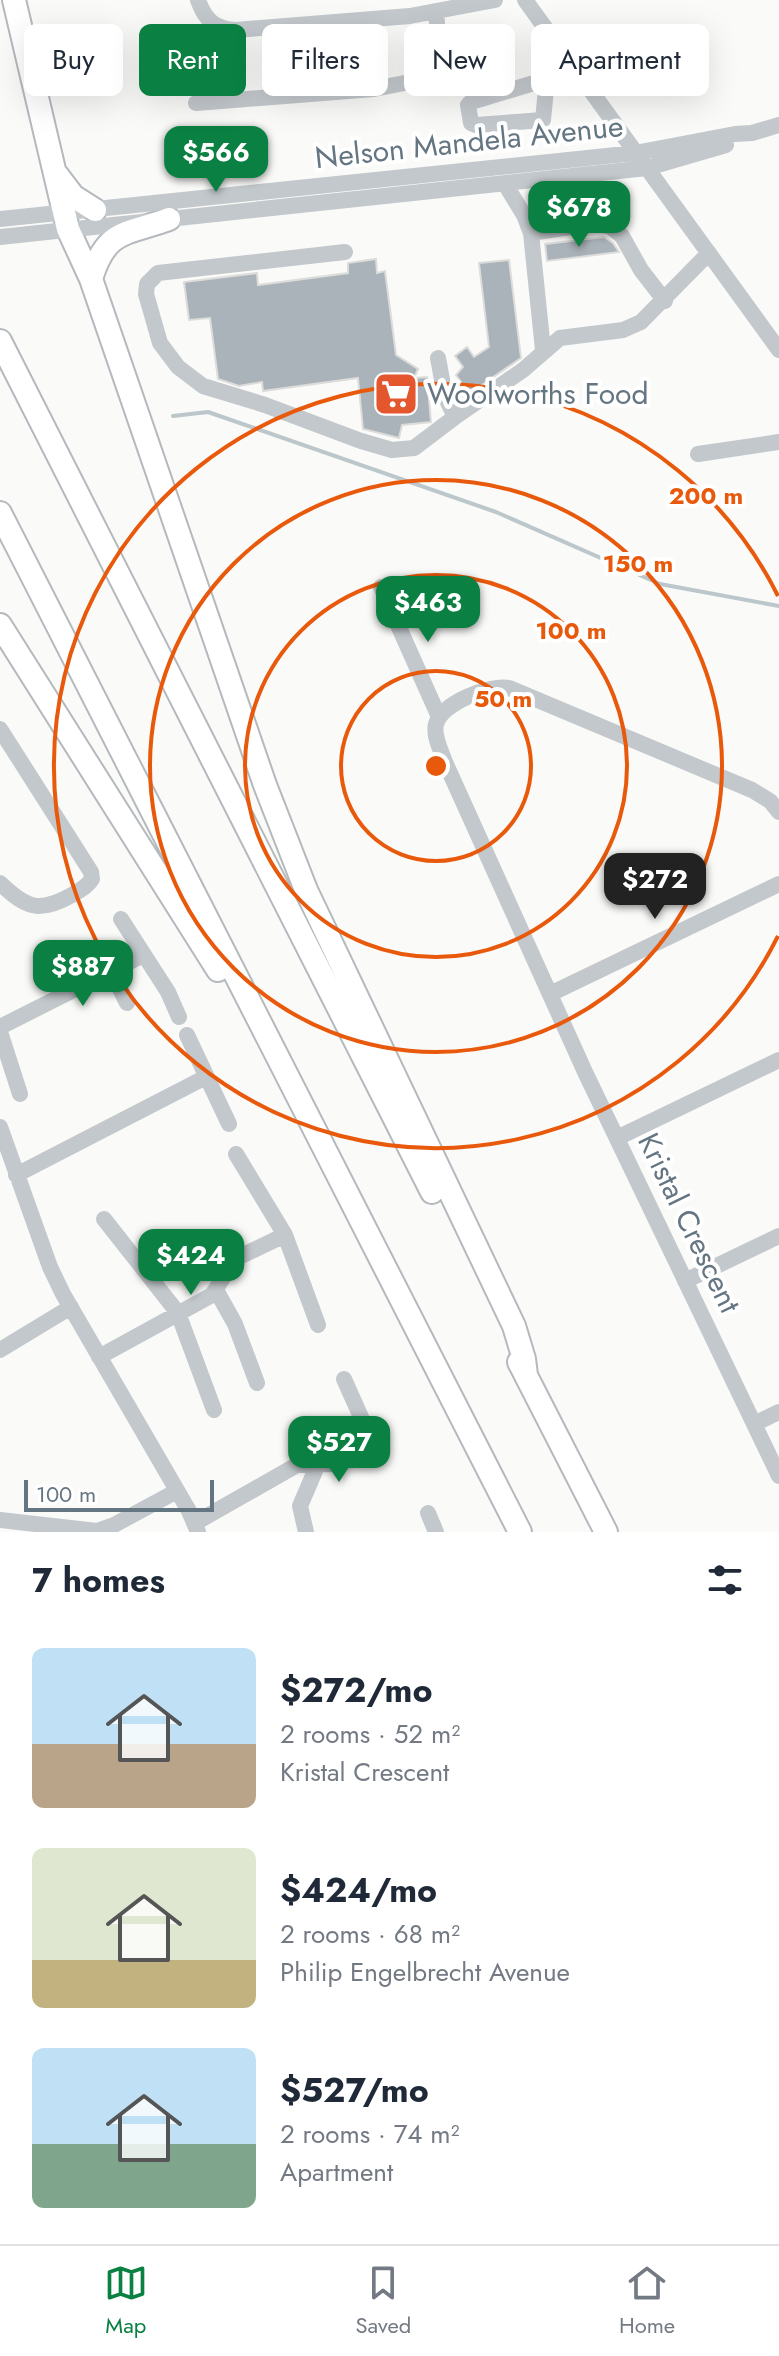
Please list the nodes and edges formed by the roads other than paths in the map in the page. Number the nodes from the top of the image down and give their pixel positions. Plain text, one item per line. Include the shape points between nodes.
1 (14, 0) edge
2 (198, 0) edge
3 (495, 0) edge
4 (525, 0) edge
5 (436, 12) junction
6 (542, 24) edge
7 (547, 79) joint
8 (594, 96) edge
9 (196, 103) dead end
10 (779, 125) edge
11 (752, 133) junction
12 (635, 153) junction
13 (647, 168) junction
14 (55, 171) junction
15 (596, 174) junction
16 (505, 184) junction
17 (95, 210) junction
18 (0, 219) edge
19 (169, 219) junction
20 (66, 221) junction
21 (567, 227) junction
22 (531, 233) junction
23 (0, 237) edge
24 (345, 252) dead end
25 (709, 253) junction
26 (91, 279) junction
27 (665, 301) junction
28 (0, 341) edge
29 (543, 350) junction
30 (779, 350) edge
31 (438, 358) dead end
32 (455, 417) junction
33 (779, 442) edge
34 (698, 454) dead end
35 (0, 513) edge
36 (381, 587) dead end
37 (0, 625) edge
38 (439, 717) junction
39 (0, 729) edge
40 (779, 812) edge
41 (0, 883) edge
42 (779, 884) edge
43 (121, 919) dead end
44 (143, 955) junction
45 (111, 971) junction
46 (550, 994) junction
47 (127, 1003) dead end
48 (179, 1017) dead end
49 (1, 1031) edge
50 (187, 1035) dead end
51 (268, 1040) junction
52 (779, 1060) edge
53 (206, 1077) junction
54 (20, 1094) dead end
55 (229, 1124) dead end
56 (0, 1127) edge
57 (617, 1138) junction
58 (236, 1154) dead end
59 (16, 1175) junction
60 (104, 1219) dead end
61 (285, 1235) junction
62 (779, 1236) edge
63 (685, 1281) junction
64 (216, 1290) junction
65 (71, 1307) junction
66 (178, 1313) junction
67 (318, 1325) dead end
68 (0, 1350) edge
69 (99, 1357) junction
70 (526, 1375) junction
71 (344, 1379) dead end
72 (257, 1383) dead end
73 (214, 1410) dead end
74 (779, 1412) edge
75 (754, 1424) junction
76 (318, 1464) junction
77 (779, 1476) edge
78 (177, 1491) junction
79 (428, 1513) dead end
80 (0, 1520) edge
81 (196, 1528) edge
82 (306, 1532) edge
83 (436, 1532) edge
84 (520, 1532) edge
85 (606, 1532) edge

1 - 14 highway
2 - 5 street via 210,21 231,30
3 - 5 street
4 - 6 street
5 - 9 street via 441,68 430,78 374,89
7 - 7 street via 543,120 471,123 471,102
8 - 12 street
10 - 11 street, Nelson Mandela Avenue
11 - 12 street, Nelson Mandela Avenue
11 - 13 street, Nelson Mandela Avenue
12 - 13 street
12 - 17 street, Nelson Mandela Avenue
13 - 15 street, Nelson Mandela Avenue
13 - 25 street
14 - 17 highway via 73,196
14 - 20 highway
15 - 16 street, Nelson Mandela Avenue
15 - 21 street via 576,201
16 - 19 street, Nelson Mandela Avenue
16 - 22 street
17 - 20 street, Nelson Mandela Avenue
18 - 20 street, Nelson Mandela Avenue
19 - 20 street, Nelson Mandela Avenue
19 - 26 highway via 112,239 100,252
20 - 23 street, Nelson Mandela Avenue
20 - 26 highway
21 - 22 street
21 - 27 street via 601,224 616,230
22 - 29 street
24 - 32 street via 164,270 147,284 146,294 160,343 178,367 203,386 380,447 414,448
25 - 27 street
25 - 30 street
26 - 70 highway via 306,890 514,1326
27 - 29 street via 629,329 563,337
28 - 70 highway
29 - 32 street
31 - 32 street
33 - 34 street
35 - 51 highway
36 - 38 street, Kristal Crescent
37 - 51 highway via 227,984
38 - 40 street via 473,695 509,688 752,790
38 - 46 street, Kristal Crescent via 436,734 445,762
39 - 41 street via 92,879 88,886 40,908
42 - 46 street
43 - 44 street
44 - 45 street
44 - 48 street
45 - 47 street
45 - 49 street
46 - 57 street, Kristal Crescent
49 - 54 street
50 - 53 street
51 - 84 highway
52 - 57 street
53 - 55 street
53 - 59 street
56 - 59 street
57 - 63 street, Kristal Crescent
58 - 61 street
59 - 65 street
60 - 66 street
61 - 64 street via 240,1255
61 - 67 street
62 - 63 street
63 - 75 street, Kristal Crescent
64 - 66 street
64 - 72 street
65 - 68 street
65 - 69 street
66 - 69 street
66 - 73 street
69 - 78 street
70 - 85 highway
71 - 76 street via 371,1445 338,1463
74 - 75 street
75 - 77 street, Kristal Crescent
76 - 81 street via 297,1465
76 - 82 street via 300,1506
78 - 80 street via 97,1531
78 - 81 street
79 - 83 street

